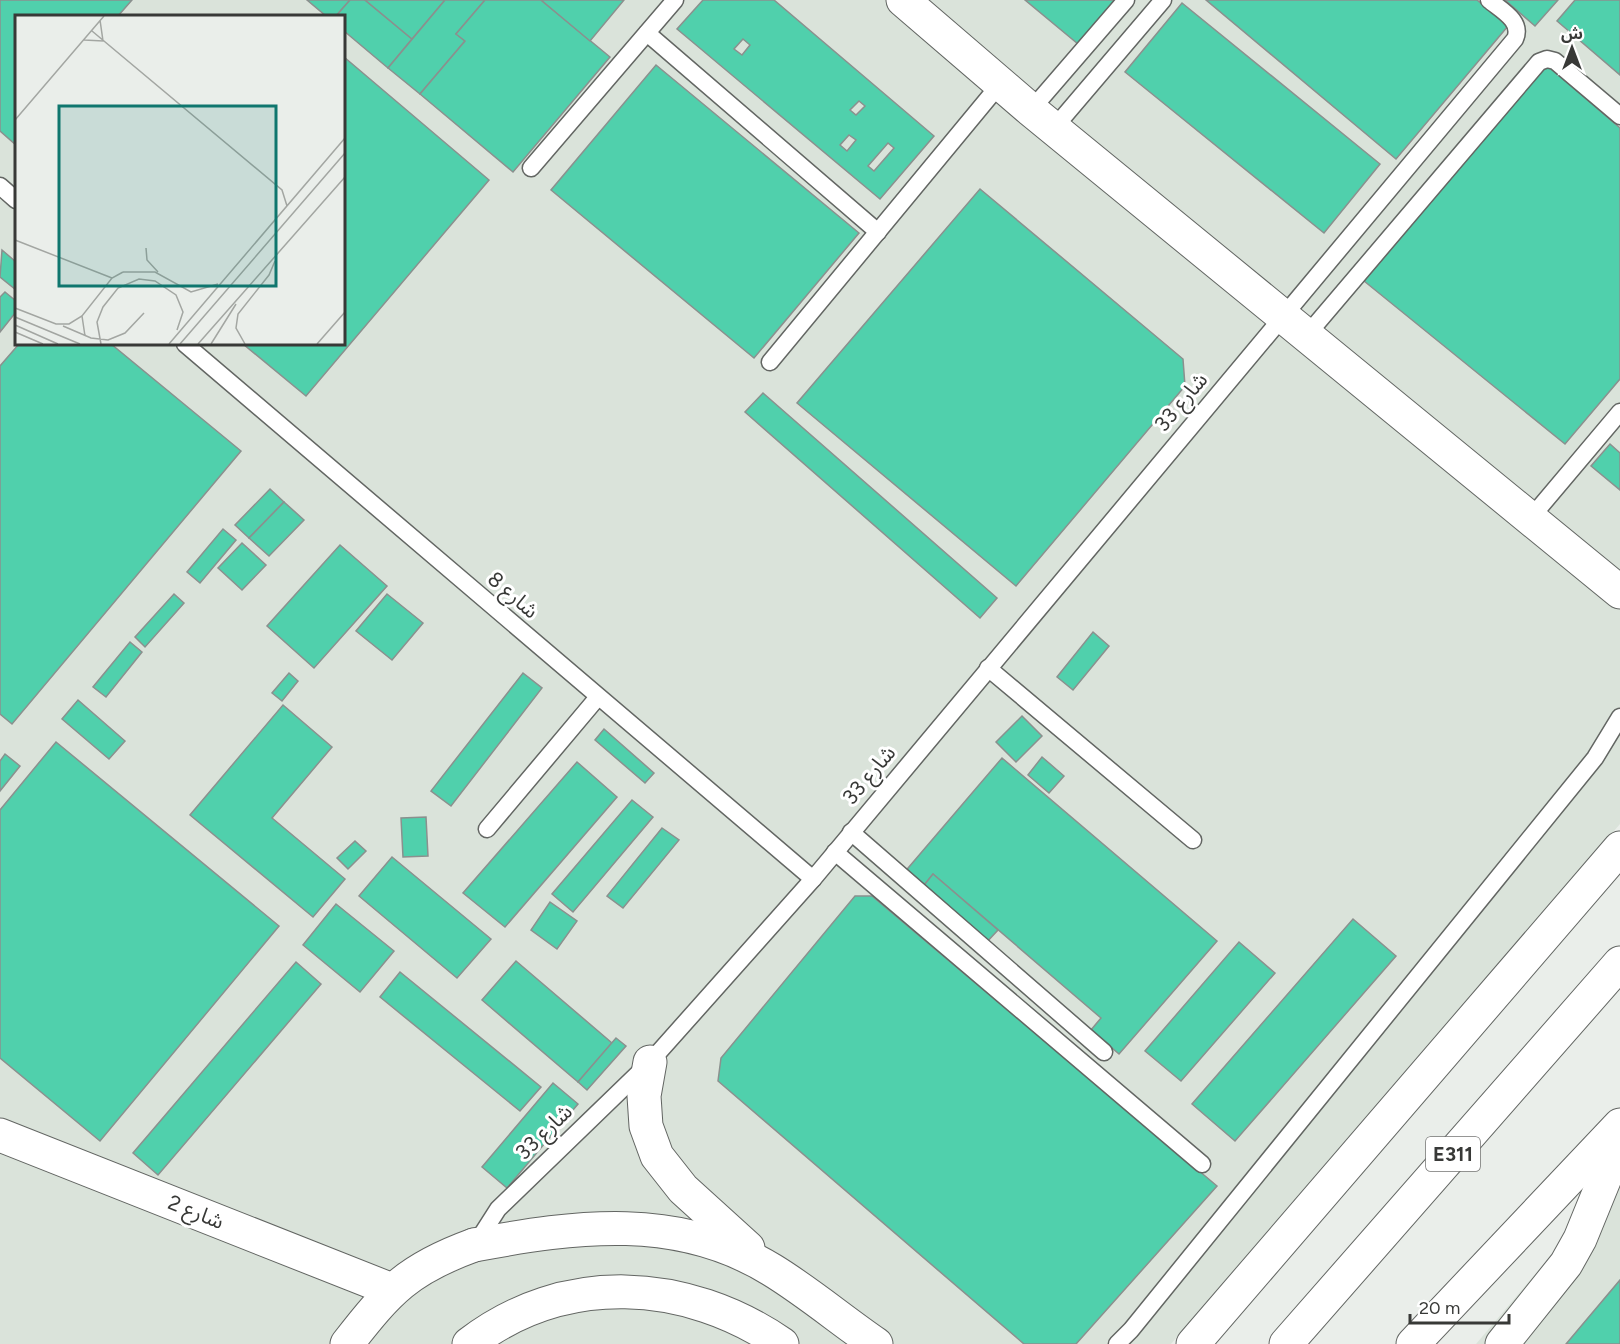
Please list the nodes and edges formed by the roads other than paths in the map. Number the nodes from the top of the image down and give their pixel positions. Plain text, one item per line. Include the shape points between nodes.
1 (675, 0) edge
2 (903, 0) edge
3 (1126, 0) edge
4 (1162, 0) edge
5 (1489, 0) edge
6 (647, 33) junction
7 (1000, 84) junction
8 (1620, 116) edge
9 (1042, 119) junction
10 (531, 168) dead end
11 (0, 186) edge
12 (15, 199) edge
13 (878, 232) junction
14 (1281, 316) junction
15 (1306, 336) junction
16 (185, 345) edge
17 (770, 362) dead end
18 (1620, 412) edge
19 (1528, 520) junction
20 (1620, 592) edge
21 (988, 668) junction
22 (598, 697) junction
23 (1620, 717) edge
24 (487, 830) dead end
25 (851, 832) junction
26 (1193, 840) dead end
27 (1620, 848) edge
28 (835, 852) junction
29 (813, 879) junction
30 (1620, 963) edge
31 (1104, 1052) dead end
32 (650, 1062) junction
33 (1620, 1125) edge
34 (0, 1135) edge
35 (1620, 1141) edge
36 (1202, 1164) dead end
37 (474, 1245) junction
38 (771, 1269) junction
39 (392, 1290) junction
40 (1219, 1313) junction
41 (347, 1344) edge
42 (469, 1344) edge
43 (782, 1344) edge
44 (876, 1344) edge
45 (1117, 1344) edge
46 (1166, 1344) edge
47 (1193, 1344) edge
48 (1286, 1344) edge
49 (1413, 1344) edge
50 (1502, 1344) edge

1 - 6 lane
2 - 7 main road
3 - 9 lane
4 - 9 lane
5 - 14 lane, شارع 33 via 1515,22 1515,39
6 - 10 lane
6 - 13 lane
7 - 9 main road
7 - 13 lane
8 - 15 lane via 1555,61 1539,62
9 - 14 main road
11 - 12 lane
13 - 17 lane
14 - 15 main road
14 - 21 lane, شارع 33
15 - 19 main road
16 - 22 lane, شارع 8
18 - 19 lane
19 - 20 main road
21 - 25 lane, شارع 33
21 - 26 lane
22 - 24 lane
22 - 29 lane, شارع 8
23 - 45 lane via 1595,758
25 - 28 lane, شارع 33
25 - 31 lane
27 - 40 main road
28 - 29 lane, شارع 33
28 - 36 lane
29 - 32 lane, شارع 33
30 - 48 main road, E311
32 - 37 lane, شارع 33 via 515,1191 484,1226
32 - 38 main road via 644,1096 646,1126 657,1156 683,1189
33 - 49 main road
34 - 39 main road, شارع 2
35 - 50 main road via 1566,1264
37 - 38 main road via 551,1231 613,1227 666,1231 715,1243
37 - 39 main road via 439,1259
38 - 44 main road
39 - 41 main road
40 - 46 main road
40 - 47 main road
42 - 43 main road via 487,1330 539,1305 596,1292 654,1292 715,1308

